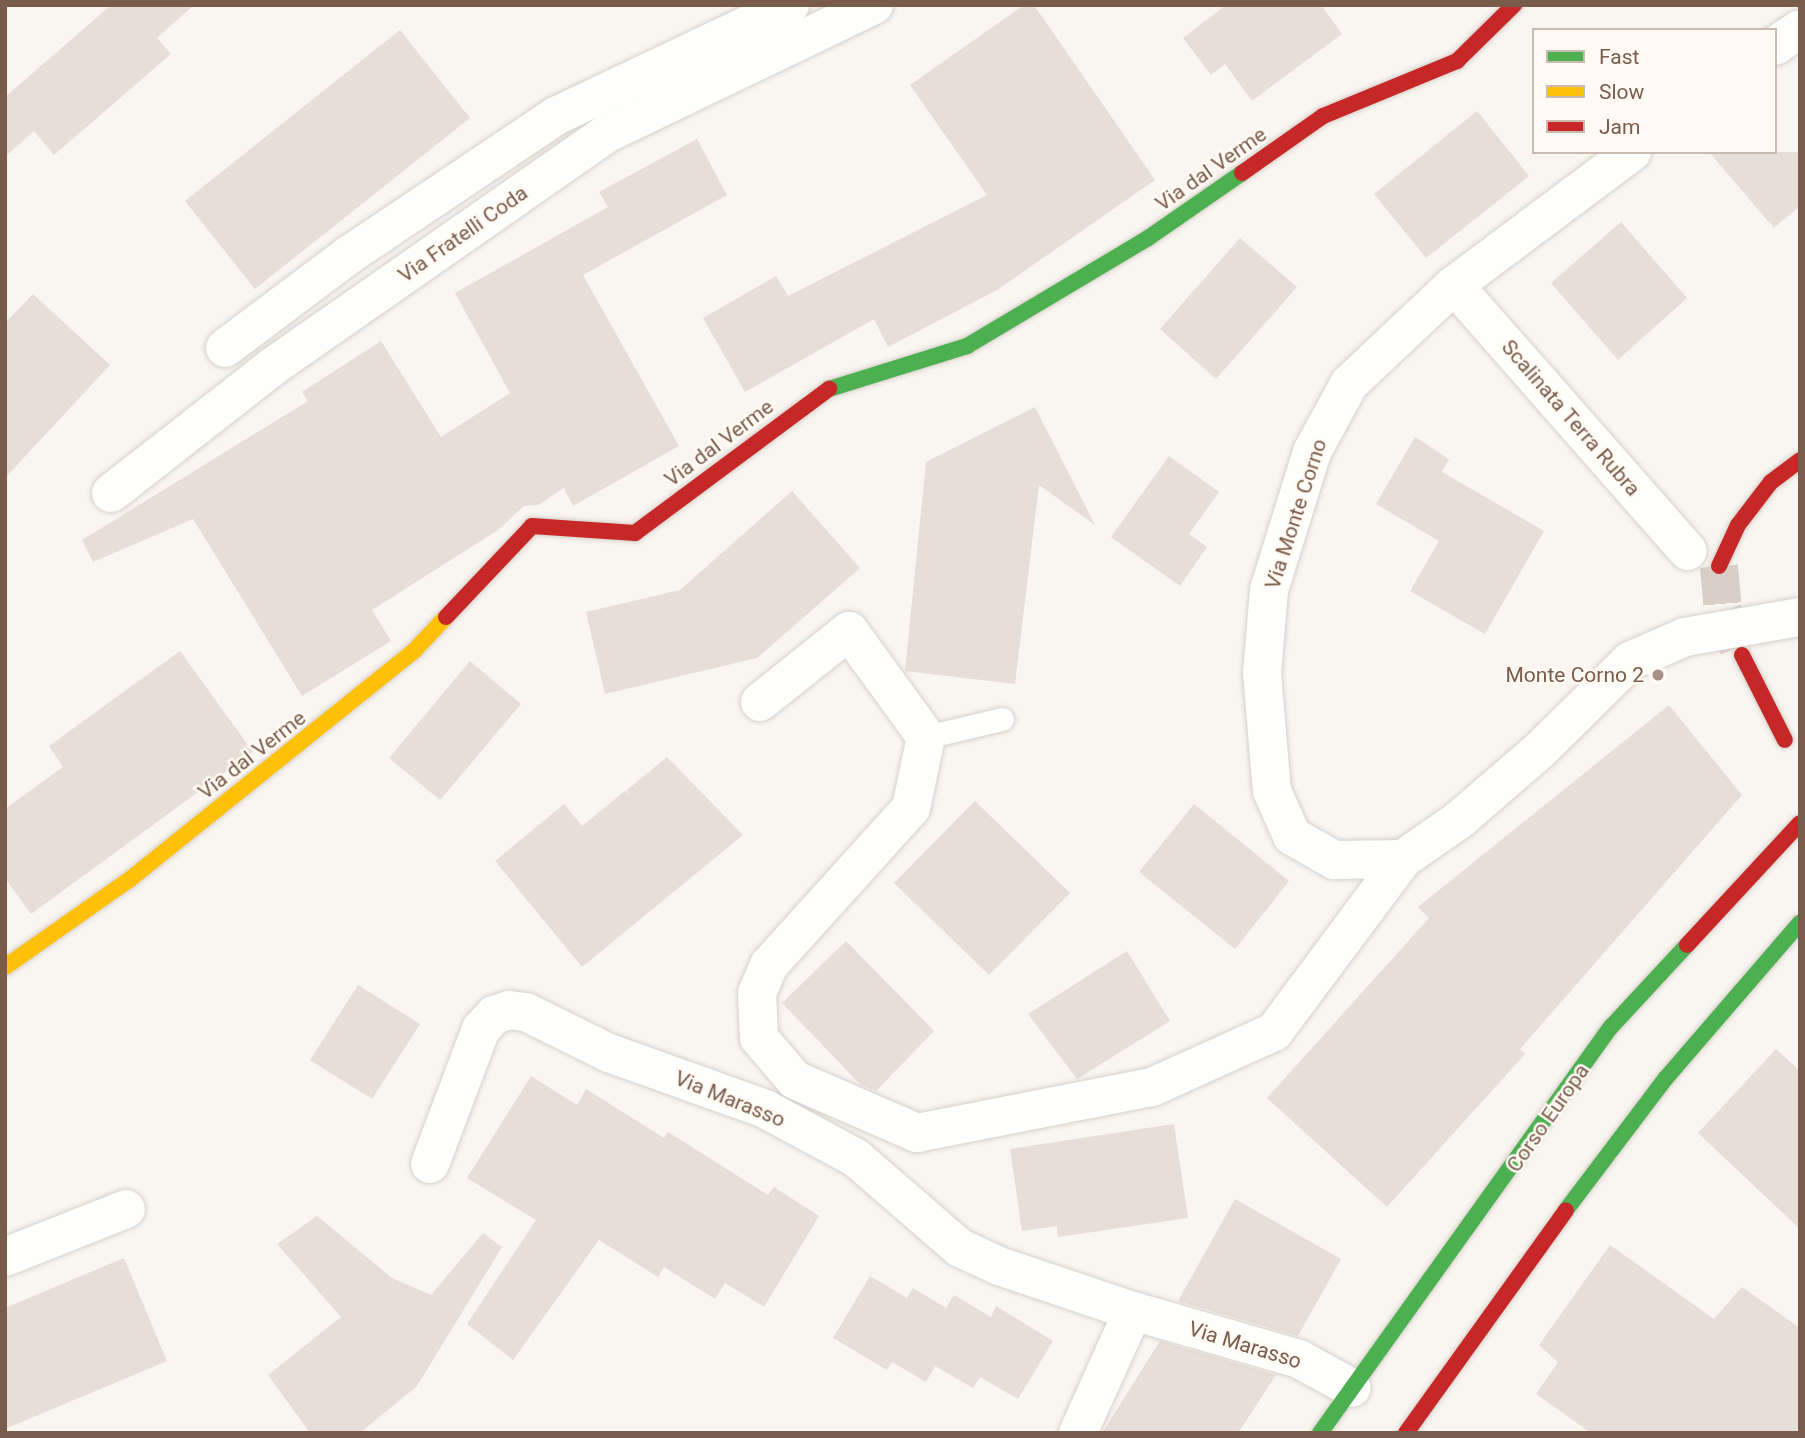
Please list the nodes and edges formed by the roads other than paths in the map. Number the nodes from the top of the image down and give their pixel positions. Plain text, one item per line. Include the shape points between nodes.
1 (790, 5) edge
2 (803, 5) edge
3 (1514, 5) edge
4 (859, 14) edge
5 (1800, 29) edge
6 (1777, 45) edge
7 (1629, 154) edge
8 (1454, 285) junction
9 (225, 348) dead end
10 (1800, 460) edge
11 (111, 493) dead end
12 (1703, 559) joint
13 (1800, 617) edge
14 (1742, 655) tunnel mouth
15 (760, 702) dead end
16 (1002, 719) dead end
17 (926, 737) junction
18 (1785, 740) dead end
19 (1800, 824) edge
20 (1403, 859) junction
21 (1800, 923) edge
22 (5, 967) edge
23 (430, 1164) dead end
24 (126, 1209) dead end
25 (5, 1257) edge
26 (1133, 1311) junction
27 (1352, 1388) junction
28 (1078, 1433) edge
29 (1320, 1433) edge
30 (1406, 1433) edge

1 - 9 street via 555,116 349,256
2 - 4 street, Via Fratelli Coda
3 - 22 street, Via dal Verme via 1457,61 1323,116 1148,238 967,346 824,390 635,533 532,526 414,652 129,880
4 - 11 street, Via Fratelli Coda via 608,133 272,367
5 - 6 street
7 - 8 street, Via Monte Corno
8 - 12 street, Scalinata Terra Rubra
8 - 20 street, Via Monte Corno via 1349,384 1312,452 1269,590 1262,673 1272,791 1292,836 1334,860
10 - 12 street via 1771,482
13 - 20 street via 1685,637 1630,661 1539,751 1459,820
14 - 18 street
15 - 17 street via 849,631
16 - 17 lane
17 - 20 street via 911,808 769,965 757,993 759,1038 795,1080 917,1133 1152,1087 1274,1032
19 - 27 street, Corso Europa via 1611,1027
21 - 30 street via 1666,1078 1499,1298
23 - 26 street, Via Marasso via 481,1029 494,1015 526,1012 609,1053 765,1109 856,1158 960,1248
24 - 25 street
26 - 27 street, Via Marasso via 1299,1359
26 - 28 street
27 - 29 street, Corso Europa

